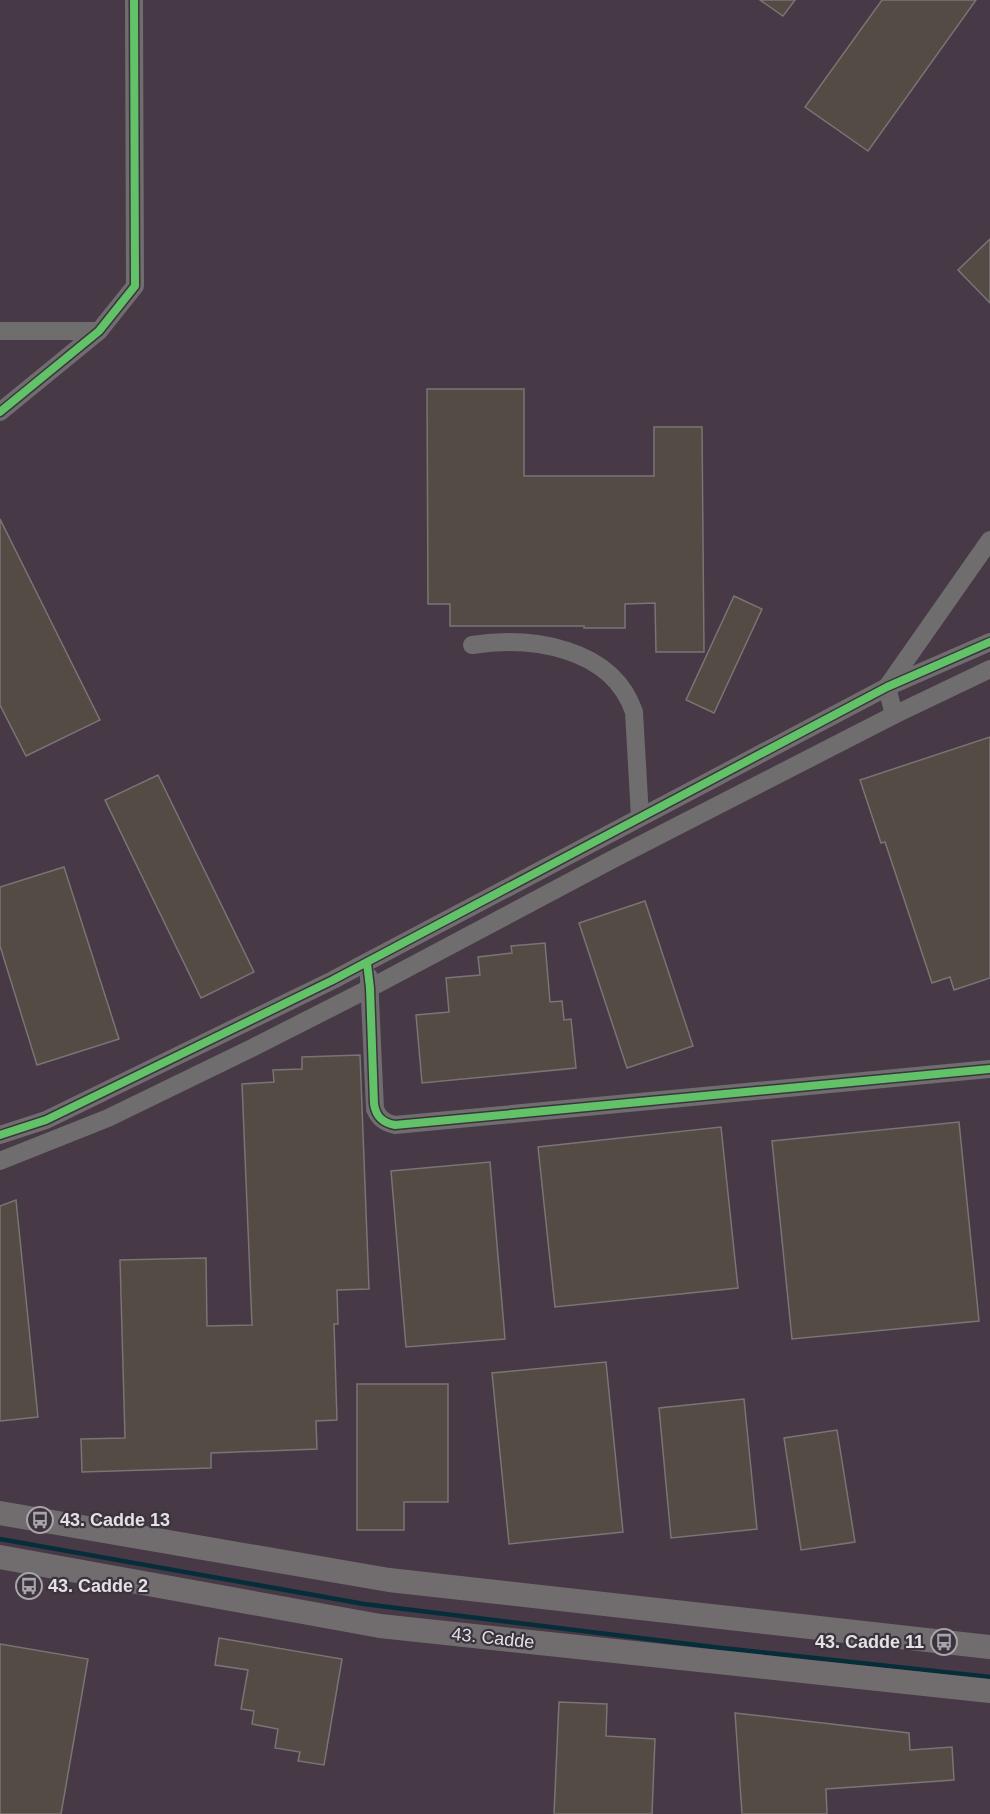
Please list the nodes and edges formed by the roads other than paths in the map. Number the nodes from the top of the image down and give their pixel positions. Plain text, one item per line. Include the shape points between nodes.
1 (134, 0) edge
2 (0, 331) edge
3 (99, 331) junction
4 (0, 412) edge
5 (990, 540) edge
6 (990, 642) edge
7 (472, 645) dead end
8 (990, 669) edge
9 (887, 687) junction
10 (894, 715) junction
11 (640, 817) junction
12 (367, 963) junction
13 (370, 988) junction
14 (990, 1069) edge
15 (0, 1135) edge
16 (0, 1161) edge
17 (0, 1513) edge
18 (0, 1557) edge
19 (990, 1647) edge
20 (990, 1691) edge

1 - 3 street via 135,286
2 - 3 street
3 - 4 street
5 - 9 street
6 - 9 street
7 - 11 street via 510,641 548,646 587,660 617,681 634,712
8 - 10 street
9 - 10 street
9 - 11 street
10 - 13 street
11 - 12 street
12 - 13 street
12 - 15 street via 46,1120
13 - 14 street via 375,1109 385,1122 395,1125
13 - 16 street via 108,1118
17 - 19 main road via 389,1580
18 - 20 main road, 43. Cadde via 380,1626

